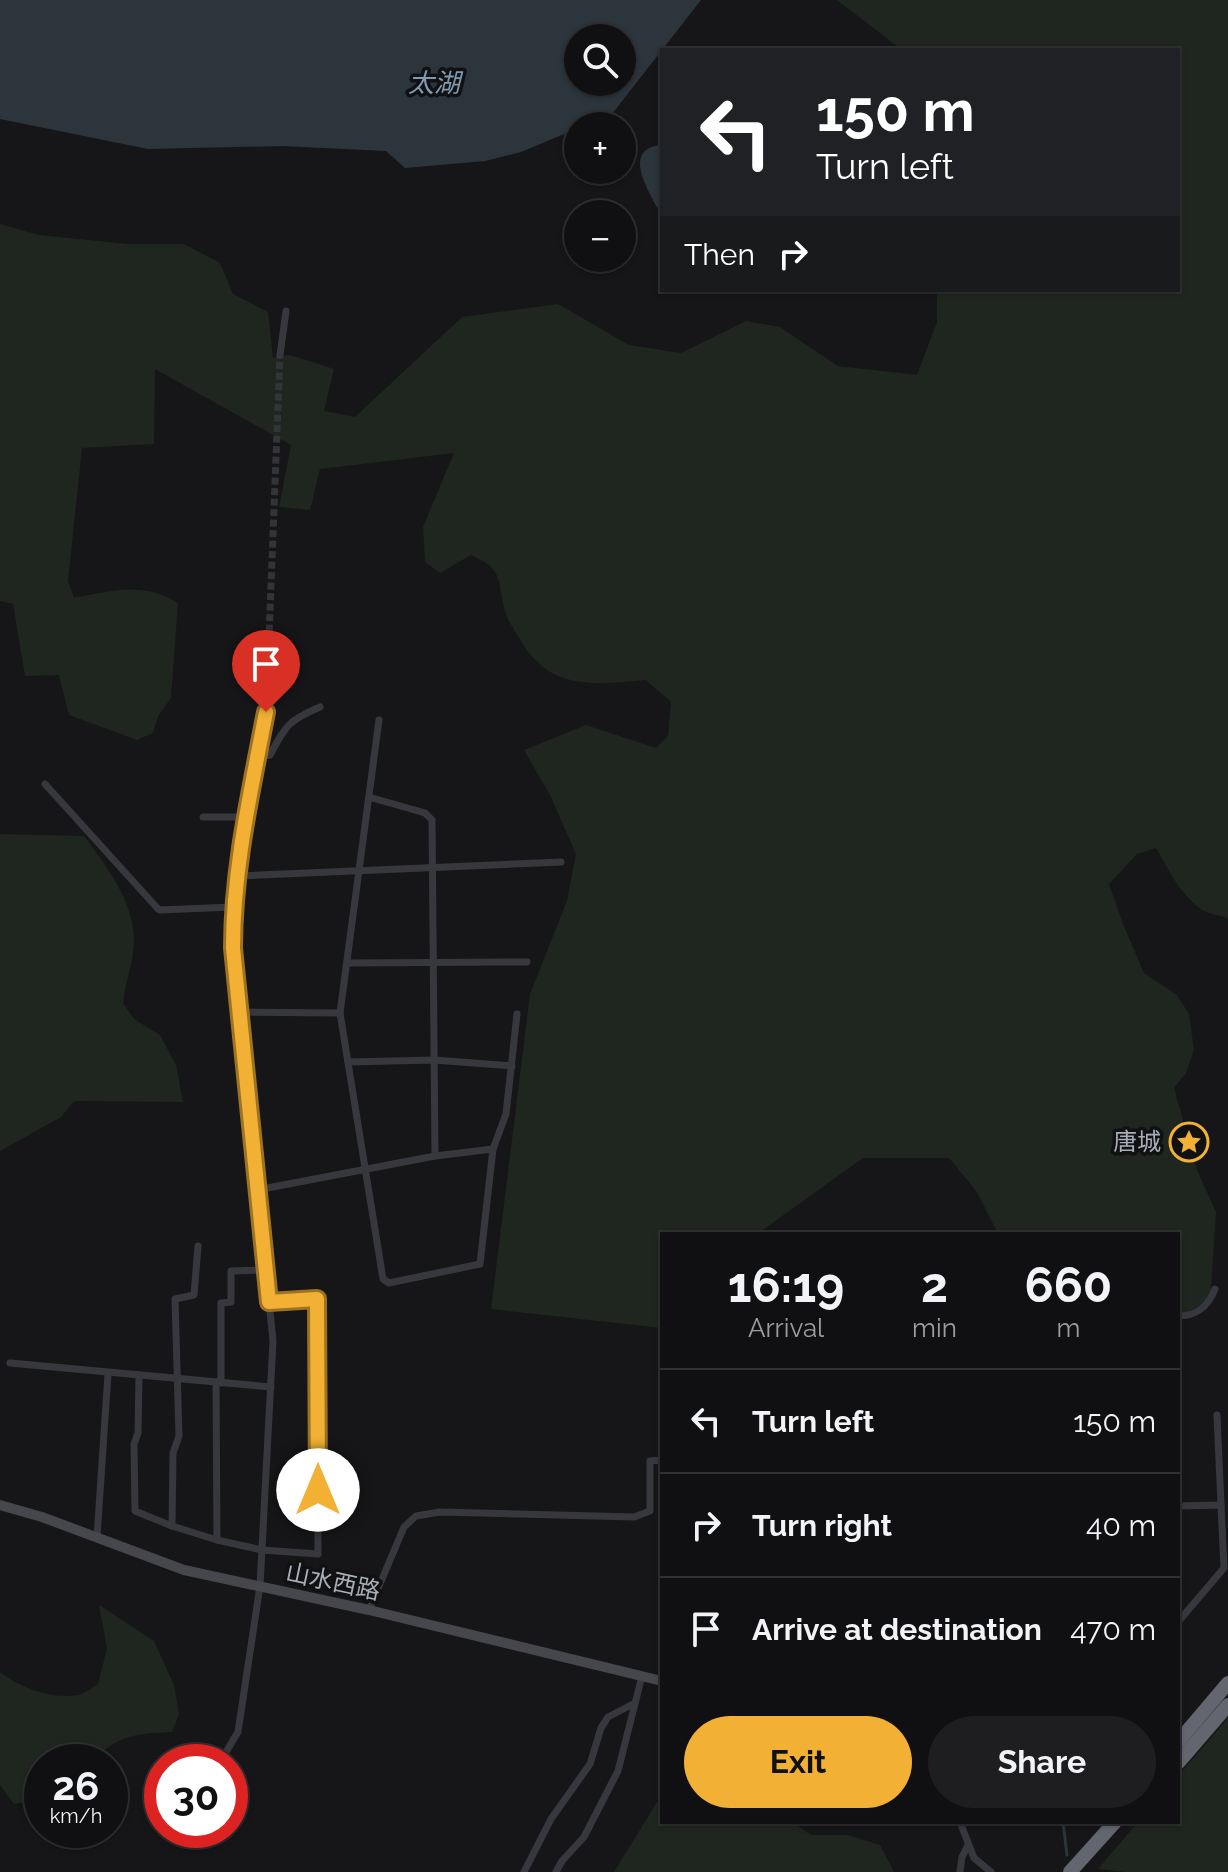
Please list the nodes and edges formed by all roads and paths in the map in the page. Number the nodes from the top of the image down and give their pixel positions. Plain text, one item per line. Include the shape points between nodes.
1 (286, 311) dead end
2 (280, 355) tunnel mouth
3 (268, 663) tunnel mouth
4 (320, 707) dead end
5 (379, 720) dead end
6 (257, 757) junction
7 (45, 784) dead end
8 (369, 797) junction
9 (203, 817) dead end
10 (246, 817) junction
11 (561, 862) dead end
12 (432, 867) junction
13 (359, 871) junction
14 (237, 876) junction
15 (234, 907) junction
16 (432, 961) junction
17 (527, 962) dead end
18 (347, 963) junction
19 (240, 1012) junction
20 (340, 1013) junction
21 (517, 1014) dead end
22 (434, 1060) junction
23 (348, 1062) junction
24 (512, 1066) junction
25 (493, 1149) junction
26 (435, 1156) junction
27 (366, 1170) junction
28 (257, 1190) junction
29 (198, 1246) dead end
30 (266, 1270) junction
31 (1215, 1289) dead end
32 (269, 1302) junction
33 (1180, 1316) edge
34 (10, 1363) dead end
35 (108, 1374) junction
36 (139, 1376) junction
37 (178, 1379) junction
38 (218, 1382) junction
39 (271, 1387) junction
40 (1217, 1415) dead end
41 (660, 1460) edge
42 (0, 1505) edge
43 (1221, 1505) junction
44 (1180, 1506) edge
45 (172, 1526) junction
46 (97, 1537) junction
47 (217, 1540) junction
48 (262, 1550) junction
49 (260, 1586) junction
50 (369, 1610) junction
51 (1180, 1620) edge
52 (642, 1676) junction
53 (660, 1680) edge
54 (1228, 1683) edge
55 (635, 1703) junction
56 (1228, 1705) edge
57 (1180, 1740) edge
58 (231, 1744) edge
59 (1180, 1761) edge
60 (961, 1824) edge
61 (1113, 1824) edge
62 (968, 1845) junction
63 (524, 1872) edge
64 (556, 1872) edge
65 (960, 1872) edge
66 (991, 1872) edge
67 (1070, 1872) edge

1 - 2 street
3 - 6 street
4 - 6 street via 296,717 270,755
5 - 8 street
6 - 10 street
7 - 15 street via 159,910
8 - 12 street via 425,813 432,820
8 - 13 street
9 - 10 street
10 - 14 street
11 - 12 street
12 - 13 street
12 - 16 street
13 - 14 street
13 - 18 street
14 - 15 street
15 - 19 street
16 - 17 street
16 - 18 street
16 - 22 street
18 - 20 street
19 - 20 street
19 - 28 street
20 - 23 street
21 - 24 street
22 - 23 street
22 - 24 street
22 - 26 street
23 - 27 street
24 - 25 street via 506,1114
25 - 26 street
25 - 27 street via 479,1266 389,1283 383,1279
26 - 27 street
27 - 28 street
28 - 30 street
29 - 37 street via 194,1295 175,1299
30 - 32 street
30 - 38 street via 231,1271 231,1302 221,1303
31 - 33 street via 1200,1311
32 - 39 street
32 - 48 street via 317,1299 318,1554
34 - 35 street
35 - 36 street
35 - 46 street
36 - 37 street
36 - 45 street via 135,1511
37 - 38 street
37 - 45 street
38 - 39 street
38 - 47 street
39 - 48 street
40 - 43 street
41 - 50 street via 650,1461 650,1511 634,1517 440,1512 416,1516 404,1527
42 - 46 street, 山水西路
43 - 44 street
43 - 51 street via 1224,1568
45 - 47 street
46 - 49 street, 山水西路 via 184,1570
47 - 48 street
48 - 49 street
49 - 50 street, 山水西路
49 - 58 street via 238,1732
50 - 52 street, 山水西路
52 - 53 street, 山水西路
52 - 55 street
54 - 57 highway
55 - 63 street via 608,1717 590,1764 551,1819
55 - 64 street via 618,1771 584,1837
56 - 59 highway
60 - 62 street
61 - 67 highway
62 - 65 street
62 - 66 street

